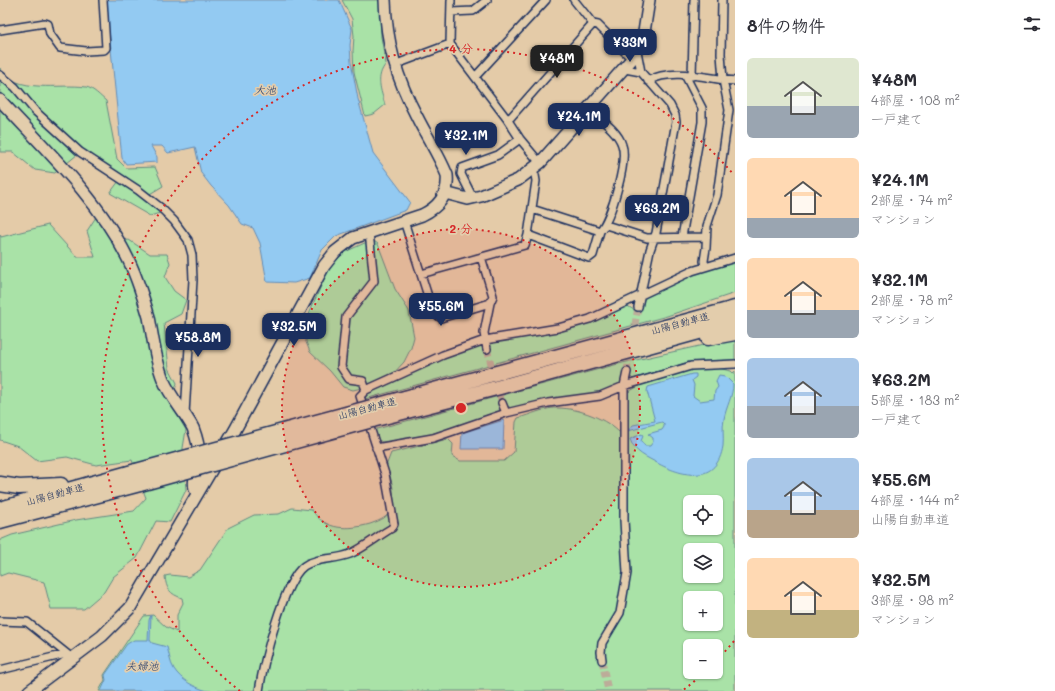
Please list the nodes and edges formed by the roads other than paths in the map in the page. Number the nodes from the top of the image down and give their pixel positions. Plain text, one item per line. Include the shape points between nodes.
1 (103, 0) edge
2 (385, 0) edge
3 (451, 0) edge
4 (487, 0) edge
5 (546, 0) edge
6 (574, 0) edge
7 (649, 0) edge
8 (694, 0) edge
9 (722, 0) edge
10 (451, 12) junction
11 (593, 24) junction
12 (0, 30) edge
13 (450, 44) junction
14 (634, 55) junction
15 (394, 65) junction
16 (625, 69) junction
17 (641, 72) junction
18 (0, 75) edge
19 (685, 75) junction
20 (692, 76) junction
21 (475, 77) junction
22 (723, 80) junction
23 (648, 81) junction
24 (735, 81) edge
25 (0, 100) edge
26 (589, 109) junction
27 (507, 119) junction
28 (520, 139) junction
29 (536, 167) junction
30 (445, 193) junction
31 (474, 198) junction
32 (532, 209) junction
33 (404, 221) junction
34 (606, 225) junction
35 (600, 231) junction
36 (369, 232) junction
37 (528, 235) junction
38 (682, 237) junction
39 (706, 237) junction
40 (653, 238) junction
41 (481, 257) junction
42 (735, 258) edge
43 (705, 267) junction
44 (420, 274) junction
45 (639, 296) junction
46 (735, 300) edge
47 (490, 303) junction
48 (638, 307) tunnel mouth
49 (735, 308) edge
50 (735, 322) edge
51 (735, 333) edge
52 (485, 340) junction
53 (618, 340) junction
54 (487, 349) tunnel mouth
55 (735, 364) edge
56 (627, 372) tunnel mouth
57 (624, 386) junction
58 (500, 387) junction
59 (366, 390) junction
60 (502, 403) tunnel mouth
61 (185, 414) junction
62 (370, 414) junction
63 (506, 414) junction
64 (376, 448) junction
65 (138, 478) junction
66 (113, 479) junction
67 (0, 484) edge
68 (197, 493) junction
69 (85, 498) junction
70 (0, 509) edge
71 (0, 522) edge
72 (0, 529) edge
73 (0, 621) edge
74 (69, 656) junction
75 (602, 660) tunnel mouth
76 (0, 670) edge
77 (29, 691) edge
78 (259, 691) edge

1 - 12 street via 106,48 104,50 60,48 53,39 48,24 45,23
2 - 15 street via 388,41
3 - 10 street
4 - 10 street via 473,11
5 - 21 street
6 - 11 street
7 - 14 street via 644,32
8 - 20 street
9 - 22 street
10 - 13 street
11 - 14 street via 598,25
11 - 27 street
13 - 15 street
13 - 21 street
14 - 16 street
14 - 17 street
15 - 30 street via 408,100 445,170 448,182
16 - 17 street
16 - 26 street
17 - 23 street
18 - 61 street via 80,152 161,208 188,240 192,255 193,280
19 - 20 street
19 - 23 street via 654,77
19 - 38 street via 702,108 702,122
20 - 22 street
21 - 27 street
22 - 24 street
22 - 39 street via 729,110 728,121 717,195
23 - 40 street via 670,105 676,122
25 - 61 street via 73,181 115,234 127,256 148,316 163,380
26 - 29 street
26 - 34 street via 615,133 622,145 623,158 618,185
27 - 28 street
28 - 29 street
28 - 31 street via 498,155 462,168 461,174
29 - 31 street via 501,189
29 - 32 street
30 - 31 street via 468,199
30 - 33 street via 432,210
32 - 35 street
32 - 37 street
33 - 36 street
33 - 44 street
34 - 35 street
34 - 40 street
35 - 37 street via 594,255 589,258
36 - 59 street via 374,281 346,318 341,367 350,379 363,381
36 - 68 street via 353,238 335,252 324,266 235,430
37 - 41 street via 525,245
38 - 39 street
38 - 40 street
39 - 43 street
40 - 45 street
41 - 44 street
41 - 47 street via 493,296
42 - 43 street
43 - 45 street
44 - 47 street via 432,312 441,318
45 - 48 street
45 - 52 street via 590,319 558,328
46 - 53 highway
47 - 52 street
49 - 53 highway, 山陽自動車道
50 - 58 highway, 山陽自動車道
51 - 58 highway via 682,343
52 - 54 street
52 - 59 street via 443,355
53 - 62 highway, 山陽自動車道
55 - 57 street via 690,366
56 - 57 street
57 - 63 street via 600,396 548,403
57 - 75 street via 624,520 627,573 620,613 602,642
58 - 62 highway, 山陽自動車道
59 - 64 street via 360,396
60 - 63 street
61 - 68 street via 198,444 195,484
62 - 65 highway, 山陽自動車道, bridge
63 - 64 street via 433,438
64 - 78 street via 385,474 394,524 392,528 351,554 310,563 298,572 283,601
65 - 66 highway, 山陽自動車道
65 - 69 highway, 山陽自動車道
66 - 67 highway via 36,488
66 - 70 highway, 山陽自動車道
68 - 74 street via 130,608 102,636
69 - 71 highway, 山陽自動車道
69 - 72 highway
73 - 74 street via 27,622
74 - 76 street
74 - 77 street

